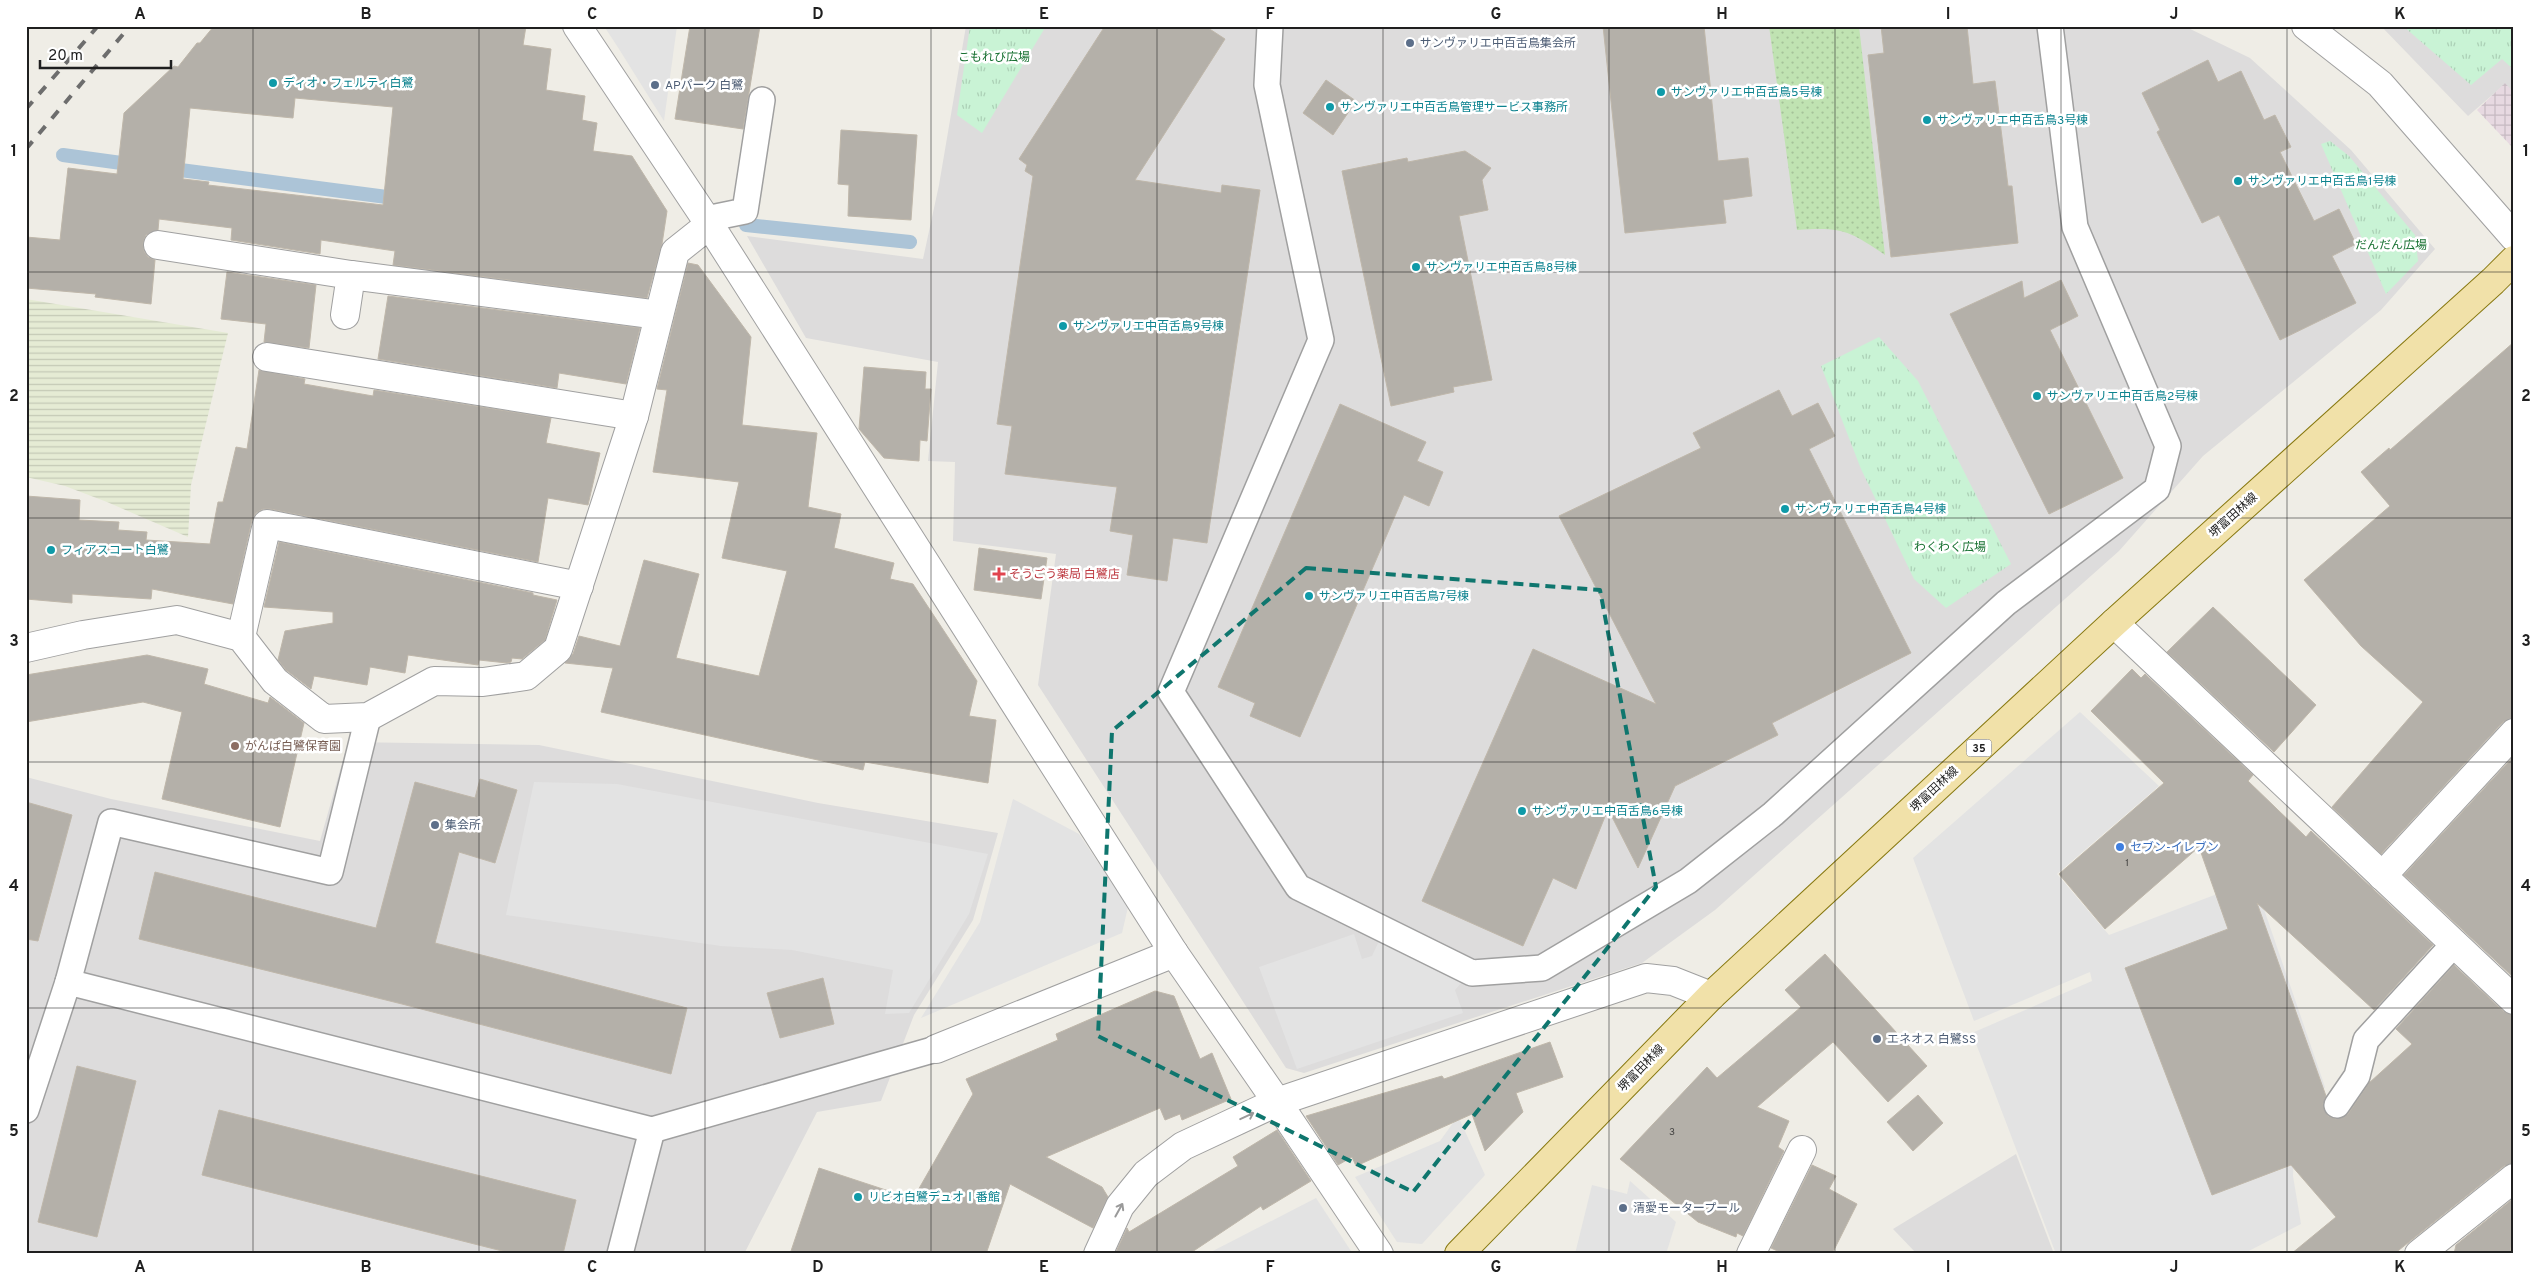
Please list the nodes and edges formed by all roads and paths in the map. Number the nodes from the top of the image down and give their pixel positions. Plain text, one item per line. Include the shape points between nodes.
1 (578, 26) edge
2 (1270, 26) edge
3 (2050, 26) edge
4 (2306, 26) edge
5 (762, 100) dead end
6 (707, 222) junction
7 (2514, 237) edge
8 (158, 245) dead end
9 (2514, 260) edge
10 (351, 275) junction
11 (345, 315) dead end
12 (659, 315) junction
13 (267, 356) dead end
14 (634, 416) junction
15 (579, 586) junction
16 (2114, 623) junction
17 (241, 637) junction
18 (26, 648) edge
19 (368, 717) junction
20 (2514, 734) edge
21 (2382, 876) junction
22 (2455, 943) junction
23 (1174, 952) junction
24 (68, 982) junction
25 (1711, 996) junction
26 (2514, 1000) edge
27 (936, 1049) joint
28 (1277, 1102) junction
29 (2337, 1105) dead end
30 (26, 1110) edge
31 (652, 1130) junction
32 (1802, 1150) dead end
33 (2514, 1178) edge
34 (620, 1254) edge
35 (1098, 1254) edge
36 (1379, 1254) edge
37 (1459, 1254) edge
38 (1752, 1254) edge
39 (2419, 1254) edge

1 - 6 street
2 - 3 lane via 1267,85 1321,340 1170,692 1298,887 1472,973 1542,968 1688,881 1773,814 2006,603 2157,489 2168,446 2074,227
4 - 7 street via 2380,84
5 - 6 lane via 745,211
6 - 12 street via 676,252
6 - 23 street
8 - 10 street
9 - 16 main road, 堺富田林線 / 35
10 - 11 street
10 - 12 street
12 - 14 street
13 - 14 street
14 - 15 street
15 - 17 street via 267,524
15 - 19 street via 558,649 526,676 483,682 434,682
16 - 21 street
16 - 25 main road, 堺富田林線 / 35
17 - 18 street via 177,620 83,634
17 - 19 street via 275,681 324,719
19 - 24 lane via 330,872 111,822
20 - 21 street
21 - 22 street
22 - 26 street
22 - 29 lane via 2366,1040 2357,1076
23 - 27 street
23 - 28 street
24 - 30 lane
24 - 31 lane
25 - 28 street via 1672,981 1646,978
25 - 37 main road, 堺富田林線 / 35
27 - 31 lane
35 -> 28 street via 1120,1206 1146,1174 1183,1146
28 - 36 street
31 - 34 lane
32 - 38 street
33 - 39 street

